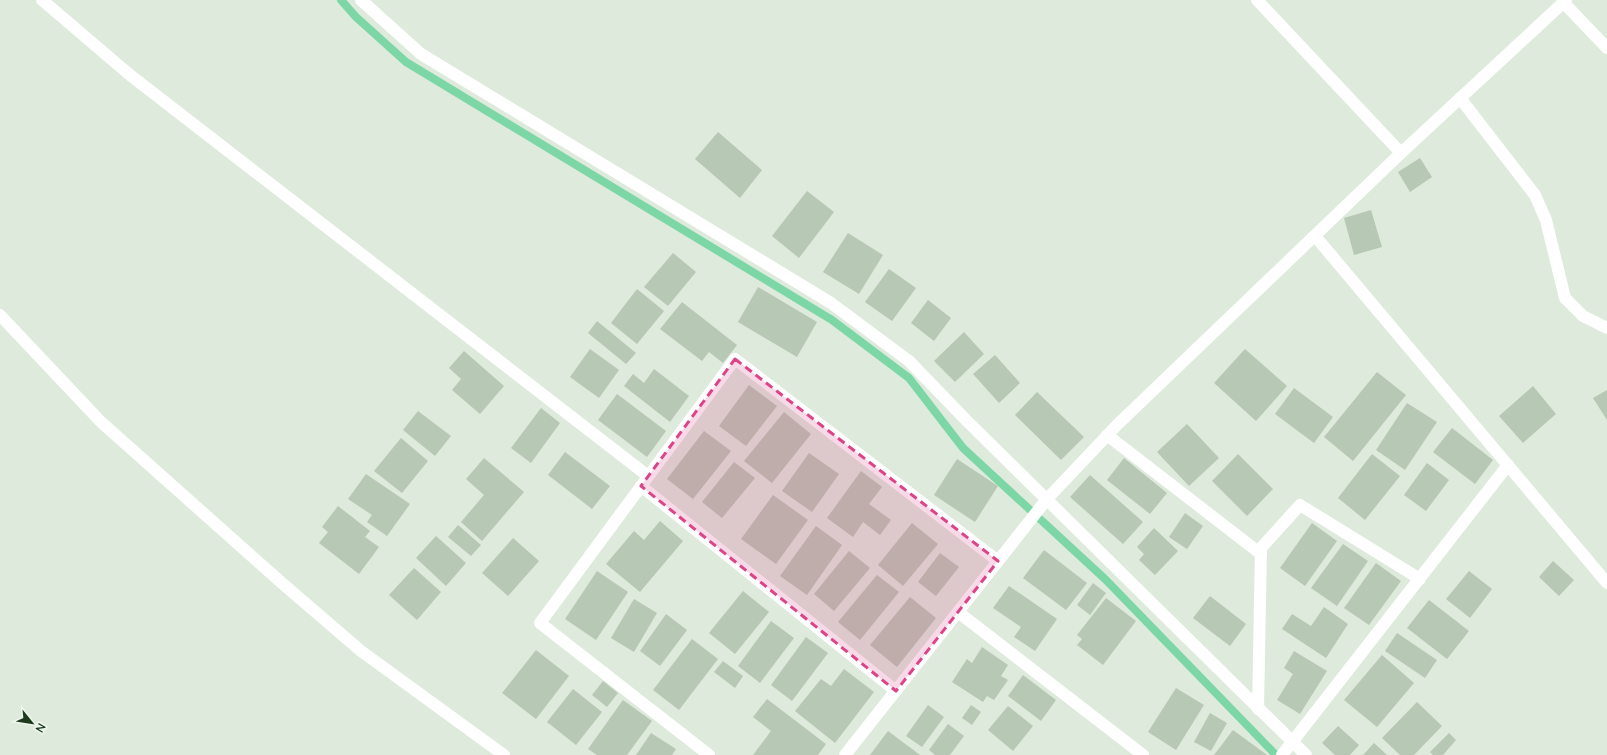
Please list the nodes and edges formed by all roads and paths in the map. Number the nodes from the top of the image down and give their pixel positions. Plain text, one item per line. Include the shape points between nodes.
1 (42, 0) edge
2 (361, 0) edge
3 (1257, 0) edge
4 (1565, 1) edge
5 (1607, 48) edge
6 (1460, 98) junction
7 (1401, 153) junction
8 (1315, 236) junction
9 (0, 315) edge
10 (1607, 328) edge
11 (1107, 436) junction
12 (1508, 465) junction
13 (644, 481) junction
14 (1047, 499) junction
15 (1261, 554) junction
16 (998, 561) junction
17 (1420, 579) junction
18 (1607, 583) edge
19 (958, 612) junction
20 (896, 691) junction
21 (1258, 708) junction
22 (1293, 742) junction
23 (504, 755) edge
24 (709, 755) edge
25 (845, 755) edge
26 (1143, 755) edge
27 (1282, 755) edge
28 (1306, 755) edge

1 - 13 street via 130,75
2 - 14 street via 421,54 831,303 909,361
3 - 7 street
4 - 5 street
4 - 6 street
6 - 7 street
6 - 10 street via 1535,195 1546,220 1565,298 1583,316
7 - 8 street
8 - 11 street
8 - 12 street
9 - 23 street via 100,422 283,584 361,651
11 - 14 street
11 - 15 street
12 - 17 street
12 - 18 street
13 - 16 street via 735,359
13 - 20 street
13 - 24 street via 540,623
14 - 16 street
14 - 21 street
15 - 17 street via 1261,548 1300,505
15 - 21 street
16 - 19 street
17 - 22 street
19 - 20 street
19 - 26 street
20 - 25 street
21 - 22 street
22 - 27 street
22 - 28 street

